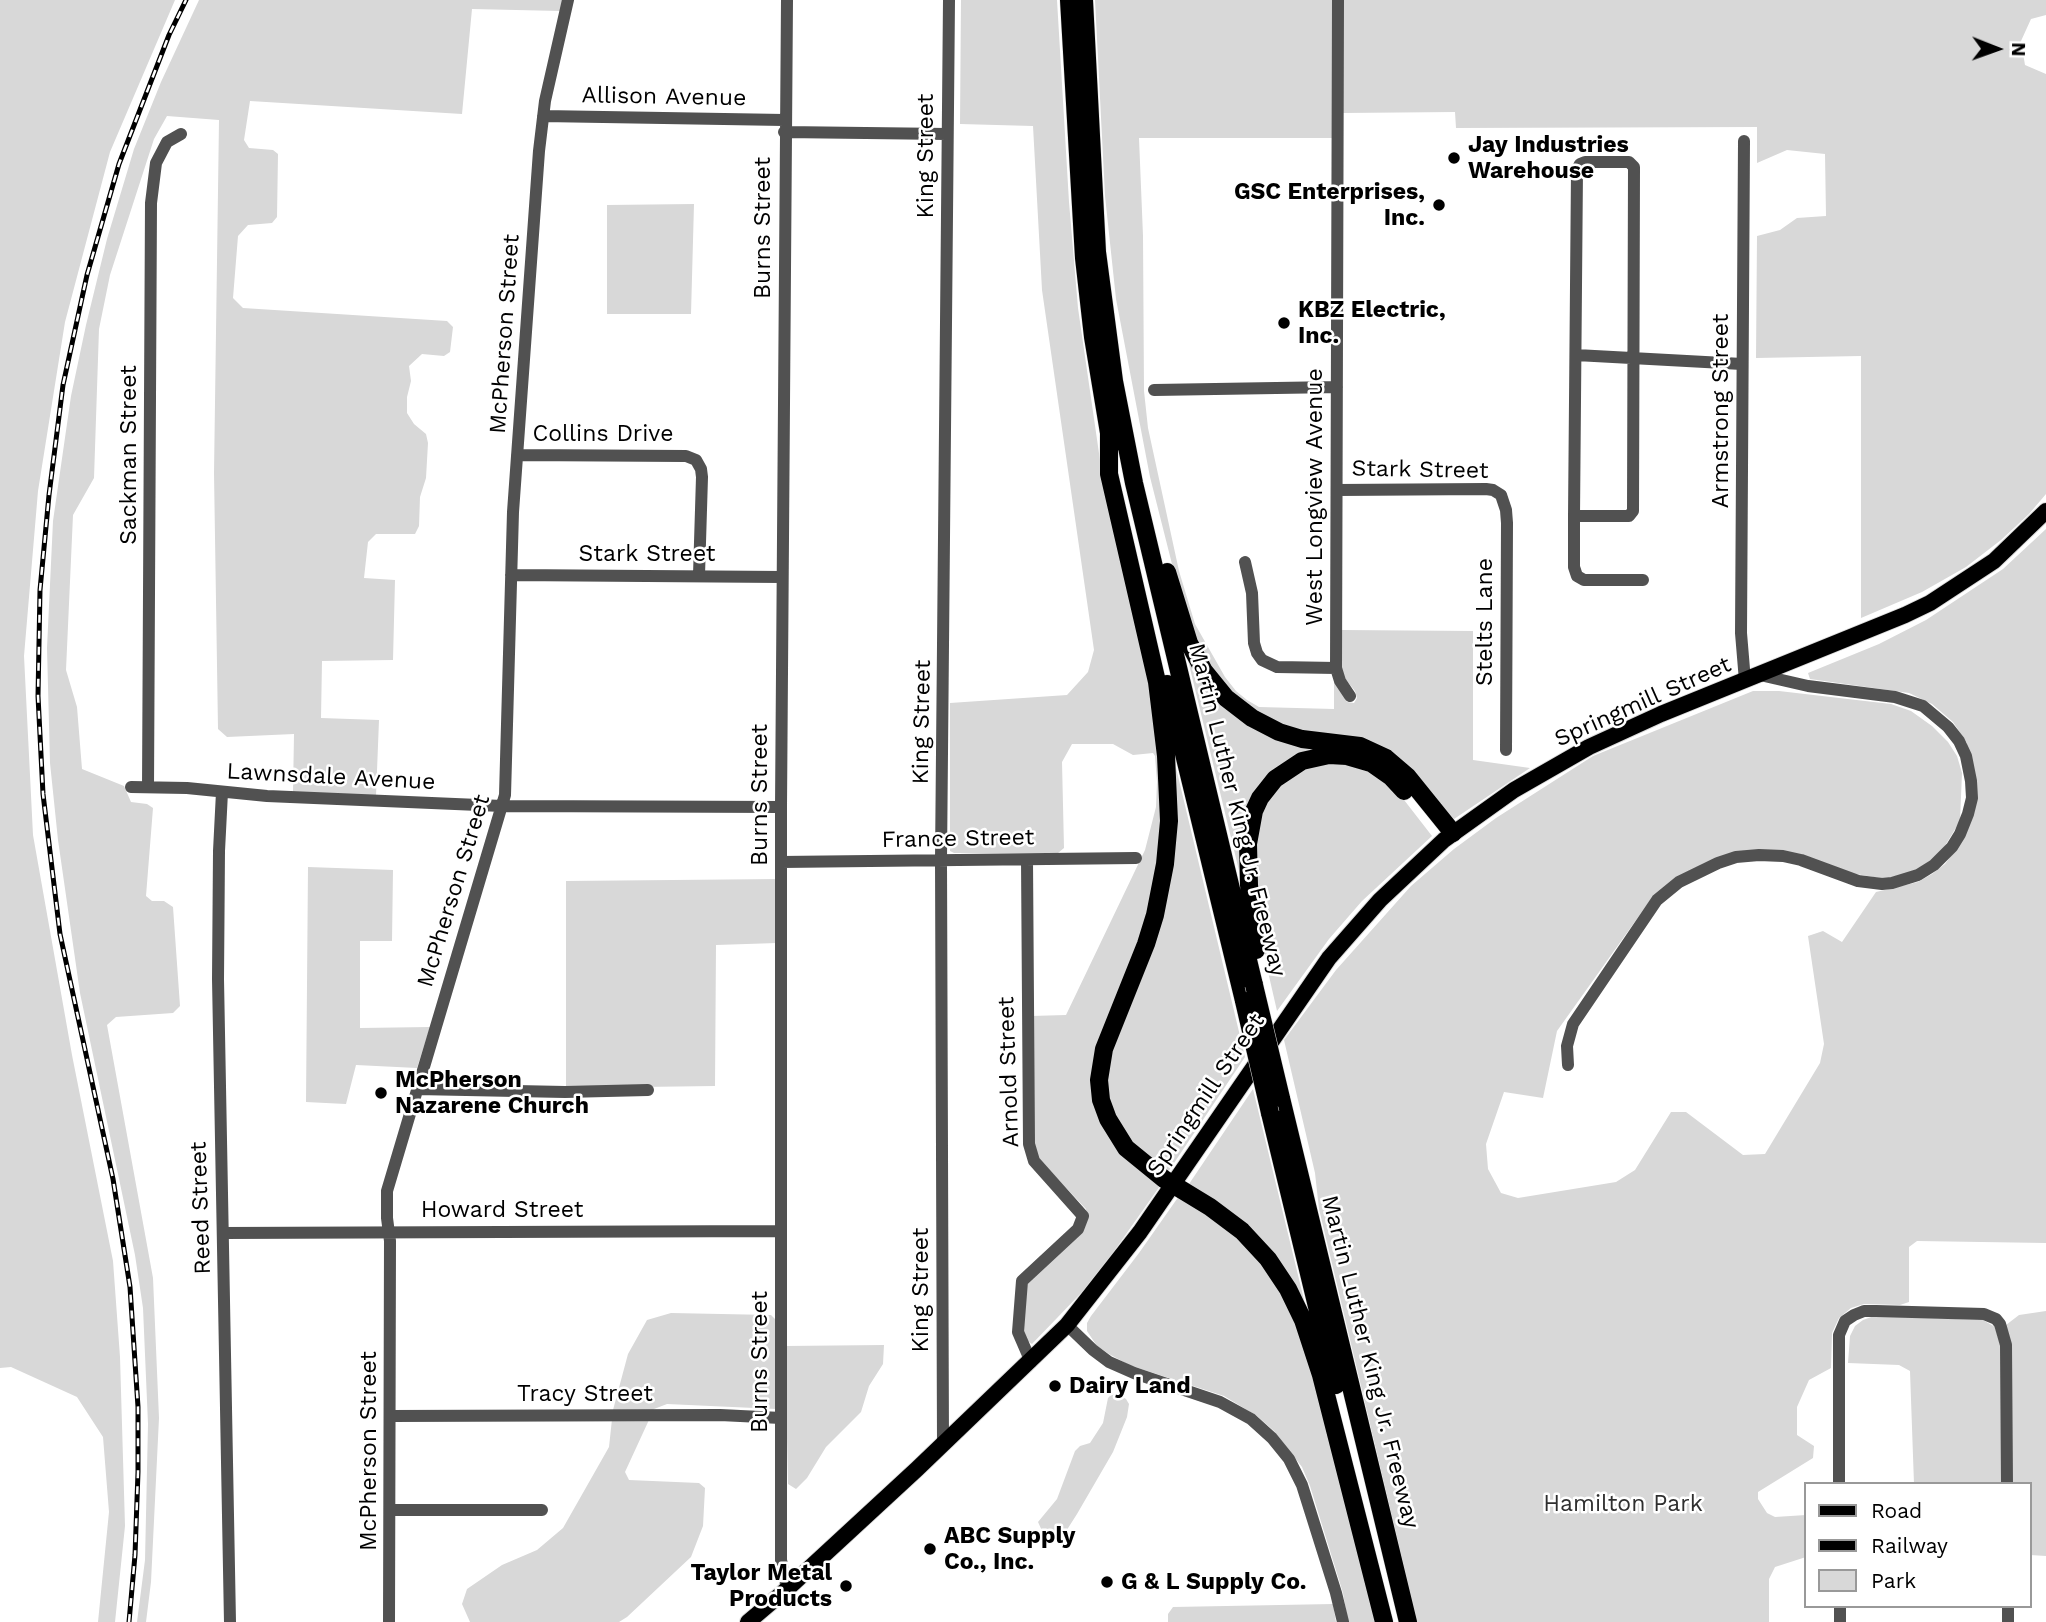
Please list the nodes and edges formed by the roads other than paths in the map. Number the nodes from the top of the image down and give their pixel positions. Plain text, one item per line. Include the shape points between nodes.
1 (568, 0) edge
2 (787, 0) edge
3 (948, 0) edge
4 (1069, 0) edge
5 (1084, 0) edge
6 (1338, 0) edge
7 (543, 116) junction
8 (784, 126) junction
9 (181, 134) dead end
10 (947, 135) junction
11 (1744, 141) dead end
12 (1097, 252) junction
13 (1576, 355) junction
14 (1633, 359) junction
15 (1742, 364) junction
16 (1337, 387) junction
17 (1154, 390) dead end
18 (1109, 433) junction
19 (517, 455) junction
20 (1337, 490) junction
21 (1501, 495) joint
22 (2046, 511) edge
23 (1574, 516) junction
24 (1245, 562) dead end
25 (511, 575) junction
26 (699, 575) junction
27 (782, 577) junction
28 (1643, 580) dead end
29 (1336, 668) junction
30 (1752, 678) junction
31 (1350, 696) dead end
32 (1506, 750) dead end
33 (131, 787) dead end
34 (148, 787) junction
35 (222, 792) junction
36 (502, 806) junction
37 (781, 807) junction
38 (1449, 836) junction
39 (1136, 858) dead end
40 (941, 860) junction
41 (1027, 860) junction
42 (781, 862) junction
43 (1258, 982) junction
44 (1568, 1065) dead end
45 (417, 1089) junction
46 (648, 1090) dead end
47 (1172, 1184) junction
48 (781, 1231) junction
49 (389, 1232) junction
50 (223, 1233) junction
51 (1067, 1325) junction
52 (1031, 1362) junction
53 (390, 1416) junction
54 (780, 1418) junction
55 (943, 1445) junction
56 (1839, 1482) edge
57 (2007, 1482) edge
58 (390, 1510) junction
59 (542, 1510) dead end
60 (787, 1589) junction
61 (230, 1622) edge
62 (389, 1622) edge
63 (748, 1622) edge
64 (1343, 1622) edge
65 (1384, 1622) edge
66 (1393, 1622) edge
67 (1408, 1622) edge

1 - 7 street, McPherson Street
2 - 8 street, Burns Street
3 - 10 street, King Street
4 - 18 highway, Martin Luther King Jr. Freeway via 1083,247
5 - 12 highway, Martin Luther King Jr. Freeway
6 - 16 street, West Longview Avenue
7 - 8 street, Allison Avenue
7 - 19 street, McPherson Street
8 - 10 street, Allison Avenue
8 - 27 street, Burns Street
9 - 34 street, Sackman Street via 167,142 156,163 152,202
10 - 40 street, King Street
11 - 15 street, Armstrong Street
12 - 38 highway via 1108,289 1135,444 1166,569 1184,632 1204,671 1226,698 1265,726 1302,738 1360,746 1386,758 1406,776
12 - 43 highway, Martin Luther King Jr. Freeway via 1128,458
13 - 14 street
13 - 14 street via 1577,170 1585,162 1629,162 1634,167
13 - 23 street
14 - 15 street
14 - 23 street via 1632,514
15 - 30 street, Armstrong Street via 1741,633
16 - 17 street
16 - 20 street, West Longview Avenue
18 - 47 highway via 1109,474 1157,682 1169,821 1155,915 1104,1049 1099,1080 1101,1100 1117,1136 1136,1158
18 - 66 highway, Martin Luther King Jr. Freeway, bridge
19 - 25 street, McPherson Street
19 - 26 street, Collins Drive via 686,456 696,460 702,477
20 - 21 street, Stark Street via 1493,489
20 - 29 street, West Longview Avenue
21 - 32 street, Stelts Lane via 1507,523
22 - 30 main road, Springmill Street via 1994,561 1930,603
23 - 28 street via 1577,576 1592,581
24 - 29 street via 1252,593 1254,643 1262,660 1277,667
25 - 26 street, Stark Street
25 - 36 street, McPherson Street via 507,786
26 - 27 street, Stark Street
27 - 37 street, Burns Street
29 - 31 street, West Longview Avenue
30 - 38 main road, Springmill Street via 1589,747 1514,790
30 - 44 street via 1895,696 1923,706 1948,727 1965,756 1972,798 1965,824 1952,847 1934,865 1892,883 1858,881 1801,860 1759,855 1718,863 1679,882 1657,900 1573,1024
33 - 34 street, Lawnsdale Avenue
34 - 35 street, Lawnsdale Avenue
35 - 36 street, Lawnsdale Avenue
35 - 50 street, Reed Street via 218,979
36 - 37 street, Lawnsdale Avenue
36 - 45 street, McPherson Street
37 - 42 street, Burns Street
38 - 43 highway via 1371,763 1329,755 1302,761 1284,772 1260,798 1248,844
38 - 47 main road, Springmill Street via 1380,900 1329,958
39 - 41 street, France Street
40 - 41 street, France Street
40 - 42 street, France Street
40 - 55 street, King Street
41 - 52 street, Arnold Street via 1029,1143 1034,1161 1083,1216 1078,1229 1022,1281 1018,1332
42 - 48 street, Burns Street
43 - 67 highway, Martin Luther King Jr. Freeway, bridge
45 - 46 street
45 - 49 street, McPherson Street via 387,1191
47 - 51 main road, Springmill Street via 1125,1253
47 - 65 highway via 1242,1231 1268,1259 1298,1307 1321,1375
48 - 49 street, Howard Street
48 - 54 street, Burns Street
49 - 50 street, Howard Street
49 - 53 street, McPherson Street
50 - 61 street, Reed Street
51 - 52 main road, Springmill Street
51 - 64 street via 1109,1362 1220,1402 1251,1419 1272,1438 1302,1485
52 - 55 main road, Springmill Street
53 - 54 street, Tracy Street
53 - 58 street, McPherson Street
54 - 60 street, Burns Street via 781,1560
55 - 60 main road, Springmill Street
56 - 57 street via 1839,1335 1845,1321 1864,1311 1984,1314 1996,1319 2003,1330 2007,1360
58 - 59 street
58 - 62 street, McPherson Street
60 - 63 main road, Springmill Street

